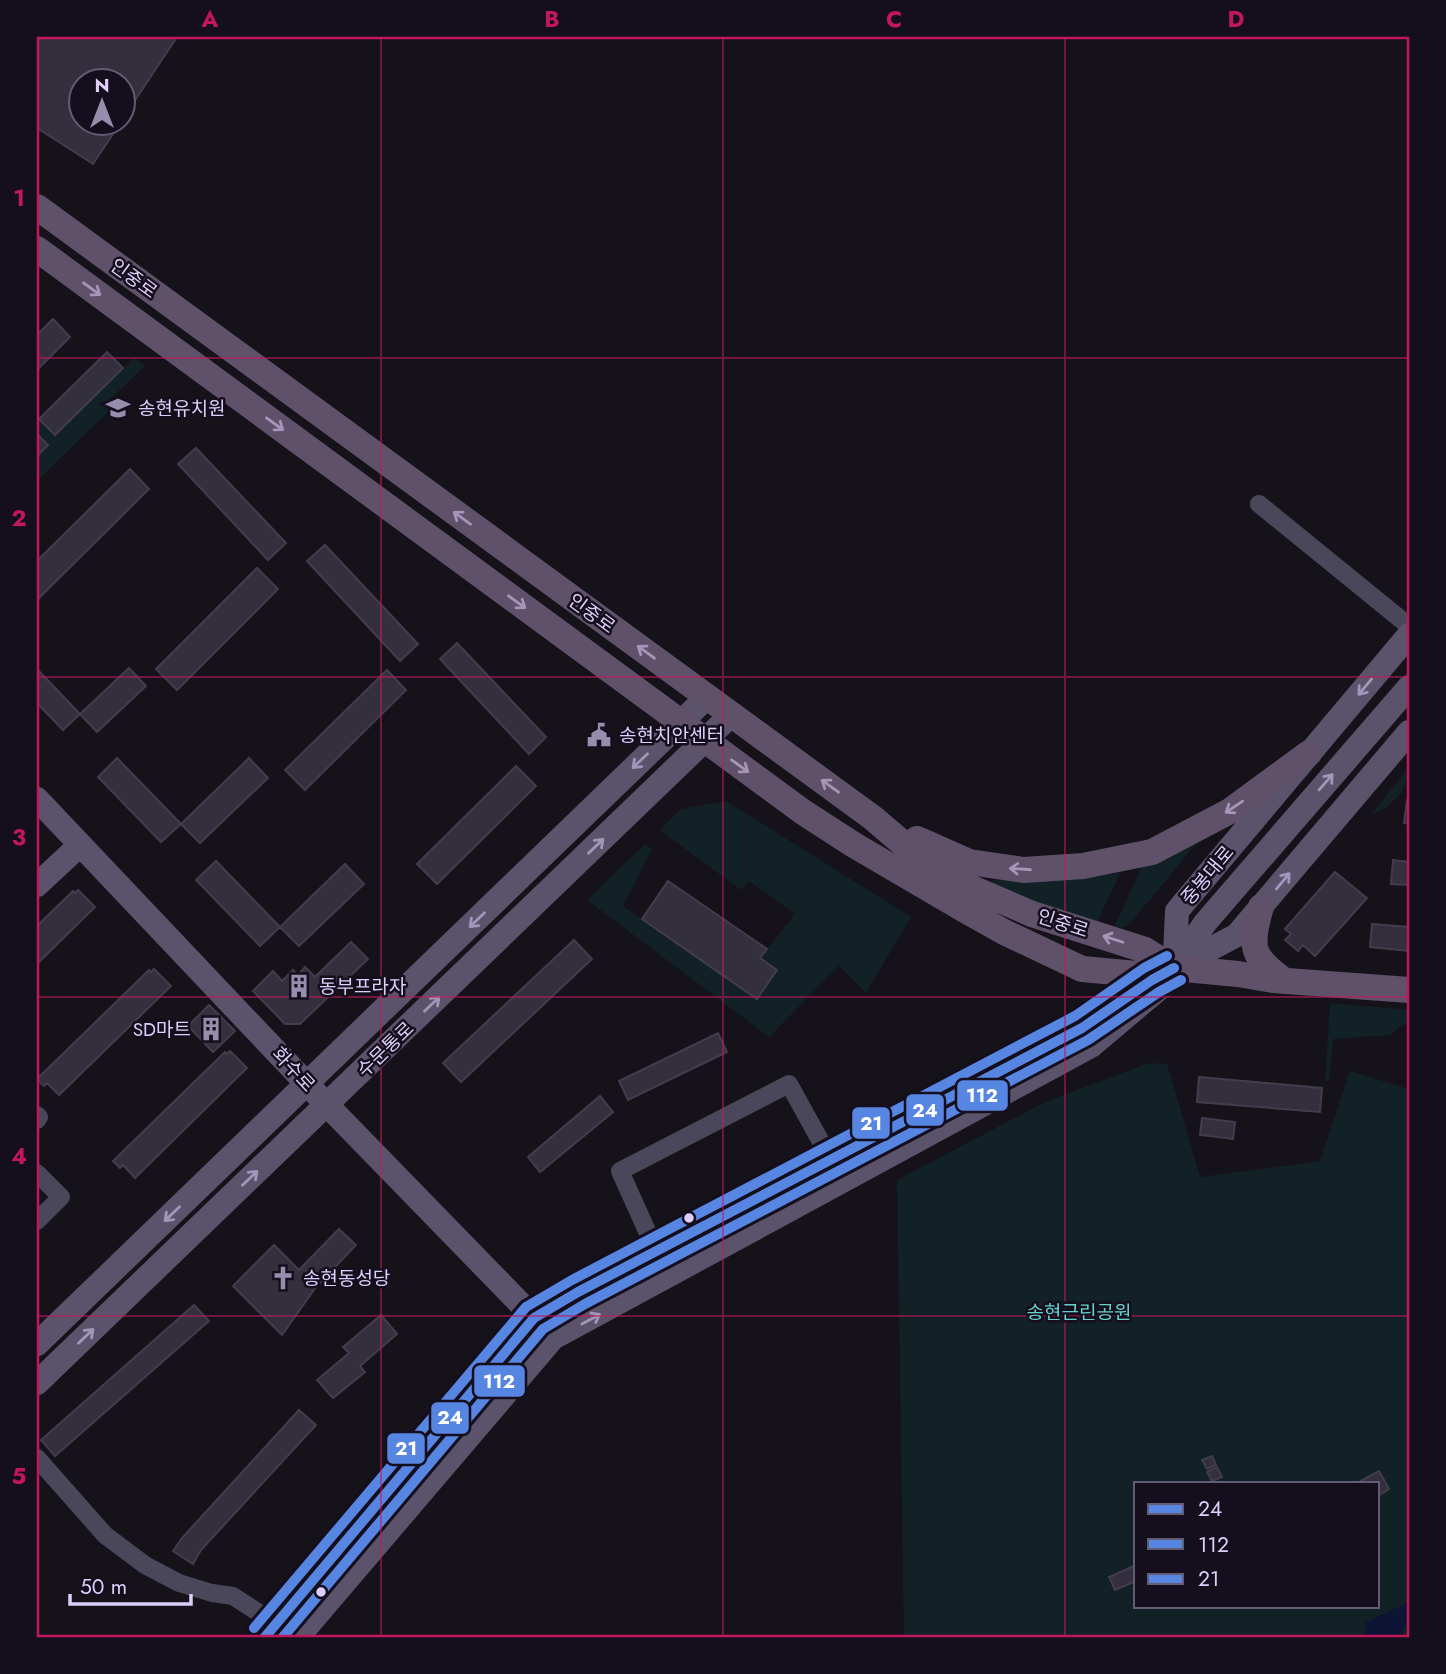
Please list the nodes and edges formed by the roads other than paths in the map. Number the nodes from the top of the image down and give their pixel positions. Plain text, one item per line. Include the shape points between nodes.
1 (37, 207) edge
2 (37, 249) edge
3 (1258, 504) dead end
4 (1409, 626) edge
5 (1409, 635) edge
6 (1409, 687) edge
7 (707, 697) junction
8 (1409, 702) edge
9 (732, 715) junction
10 (1380, 719) junction
11 (680, 722) junction
12 (1409, 732) edge
13 (705, 740) junction
14 (1309, 753) junction
15 (37, 799) edge
16 (873, 818) junction
17 (80, 845) junction
18 (37, 885) edge
19 (1261, 907) junction
20 (1174, 968) junction
21 (1285, 981) junction
22 (1409, 990) edge
23 (307, 1084) junction
24 (327, 1105) junction
25 (831, 1160) junction
26 (37, 1173) edge
27 (37, 1221) edge
28 (656, 1251) junction
29 (534, 1318) junction
30 (554, 1338) junction
31 (37, 1344) edge
32 (37, 1383) edge
33 (37, 1458) edge
34 (271, 1631) edge
35 (298, 1637) edge

7 -> 1 main road, 인중로
2 -> 11 main road, 인중로
3 - 4 street
5 -> 14 street, 중봉대로
6 - 10 street
7 - 9 main road, 인중로
7 - 11 street, 수문통로
8 - 10 street
9 - 13 street, 수문통로
16 -> 9 main road, 인중로
20 -> 10 street via 1205,923
11 - 13 main road, 인중로
11 -> 23 street, 수문통로
19 -> 12 street
13 -> 20 main road, 인중로 via 844,839 1004,932 1082,969 1137,974
24 -> 13 street, 수문통로
14 -> 16 main road via 1230,811 1152,852 1083,866 1024,870 969,862
14 - 20 street, 중봉대로 via 1177,911
15 - 17 street, 화수로
20 -> 16 main road, 인중로 via 1145,950 1032,914 967,886 921,859
17 - 18 street
17 - 23 street, 화수로
19 - 20 street via 1237,935
19 - 21 main road via 1254,929 1255,946 1262,965
20 - 21 main road, 인중로
20 - 25 street via 1082,1028
30 -> 20 street via 1091,1046 1174,976
21 - 22 main road, 인중로
23 - 24 street, 화수로
23 -> 31 street, 수문통로
24 - 29 street, 화수로
32 -> 24 street, 수문통로
25 - 28 street
25 - 28 street via 789,1084 693,1133 620,1171
26 - 27 street via 61,1197
28 - 29 street
29 - 30 street, 화수로
29 - 34 street
30 - 35 street
33 - 34 street via 105,1535 145,1565 179,1583 233,1596

